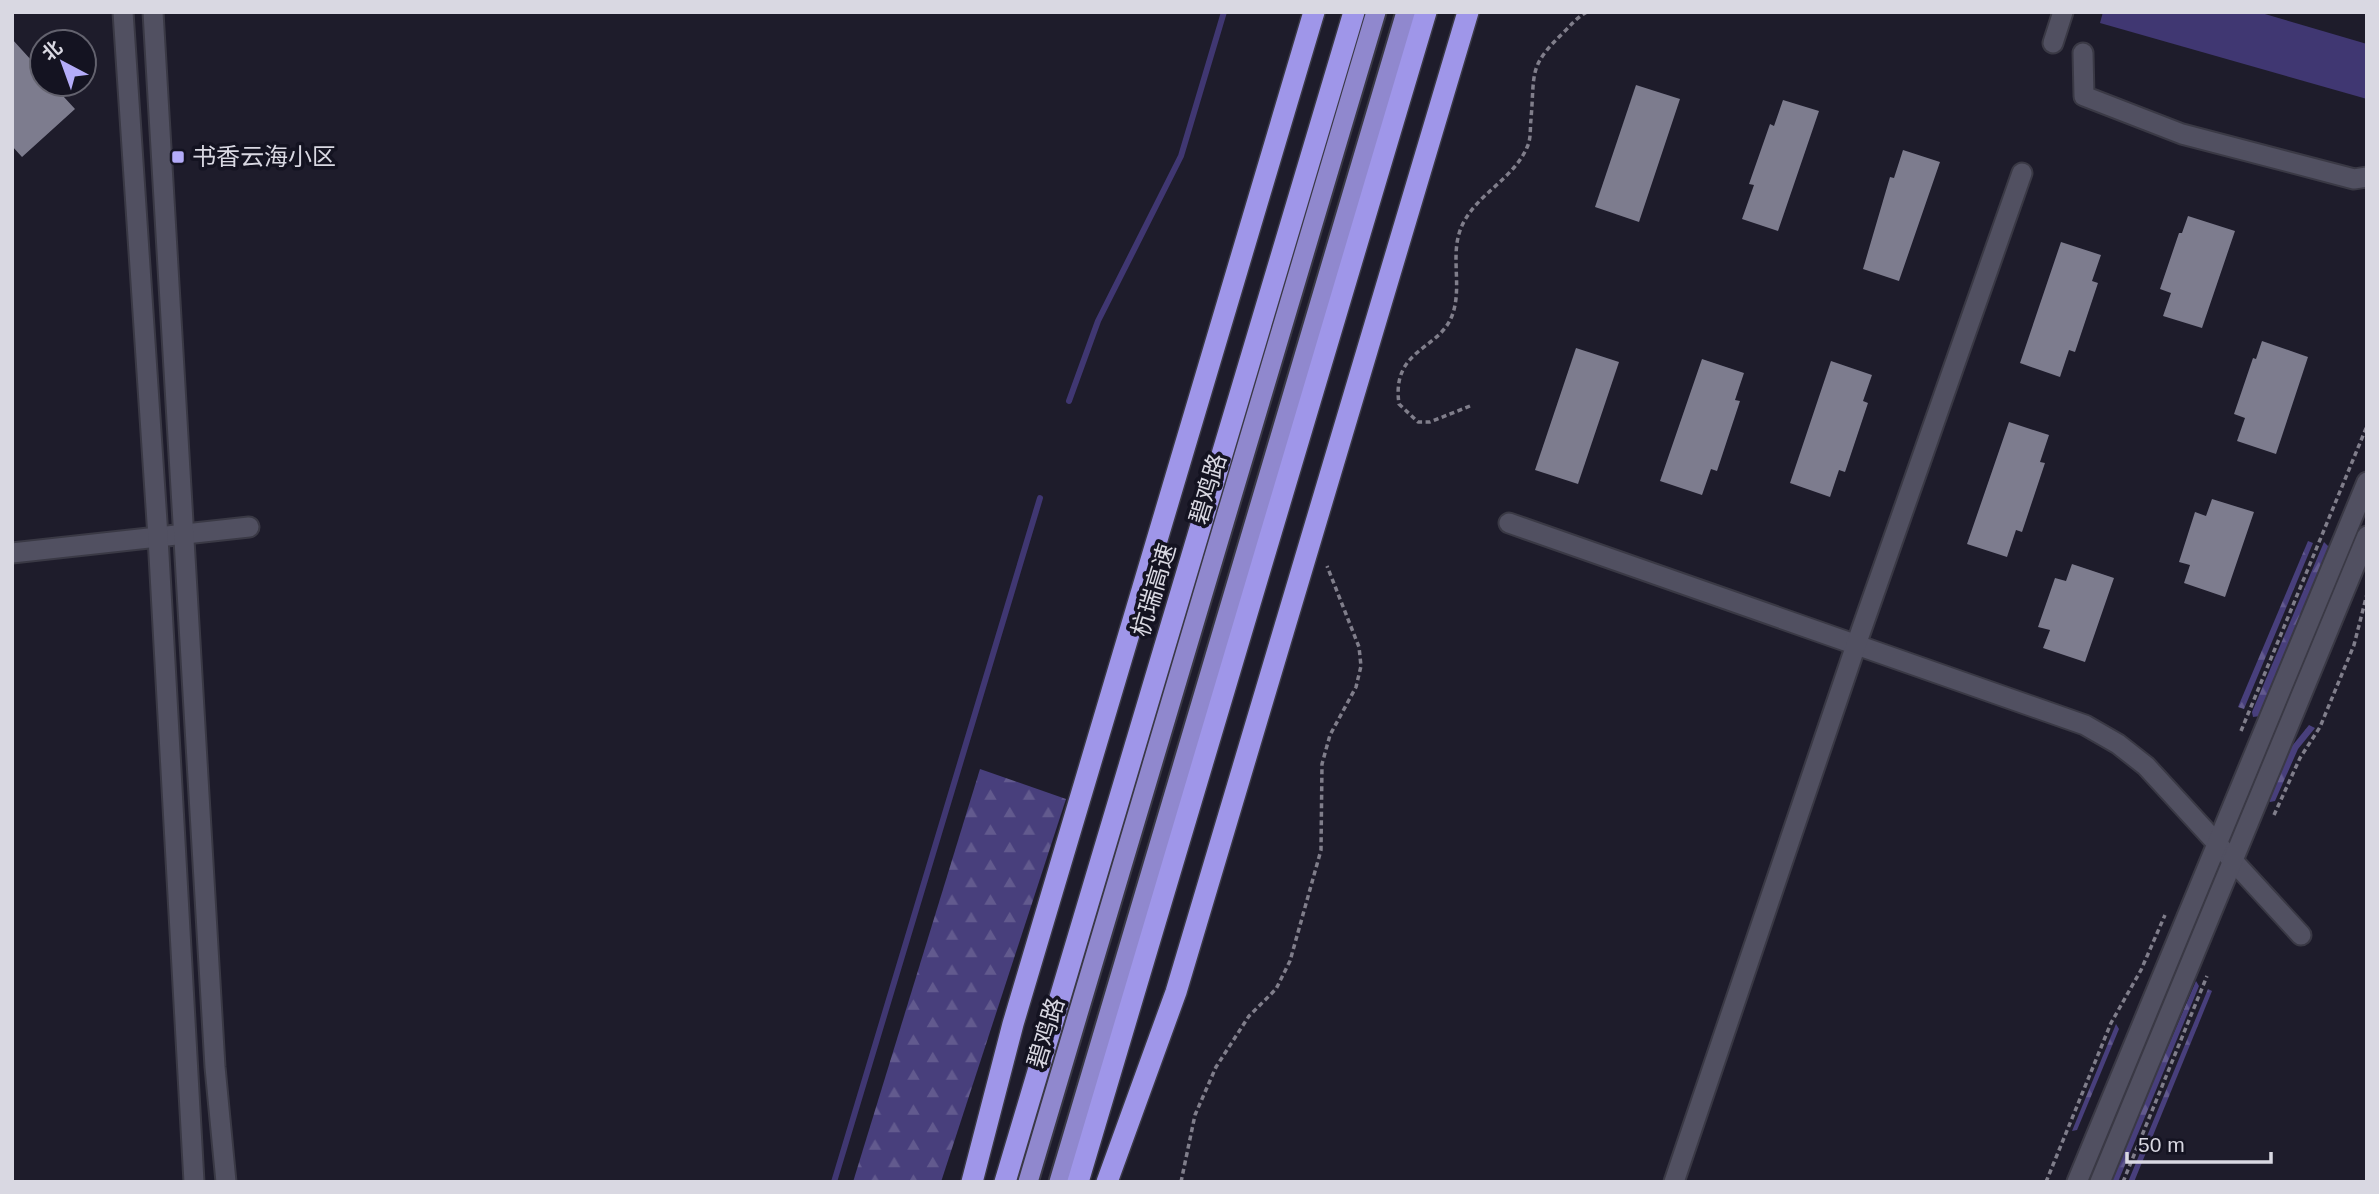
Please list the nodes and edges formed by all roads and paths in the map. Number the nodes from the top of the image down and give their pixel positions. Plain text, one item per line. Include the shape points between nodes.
1 (123, 12) edge
2 (152, 12) edge
3 (1314, 12) edge
4 (1354, 12) edge
5 (1376, 12) edge
6 (1406, 12) edge
7 (1426, 12) edge
8 (1468, 12) edge
9 (1587, 12) edge
10 (2063, 12) edge
11 (2053, 43) dead end
12 (2083, 53) dead end
13 (2022, 173) dead end
14 (2367, 177) edge
15 (1470, 406) dead end
16 (2367, 482) edge
17 (1509, 523) dead end
18 (249, 527) dead end
19 (186, 534) junction
20 (158, 537) junction
21 (2367, 537) edge
22 (12, 553) edge
23 (1327, 566) dead end
24 (1856, 645) junction
25 (2218, 843) junction
26 (2233, 859) junction
27 (2301, 935) dead end
28 (194, 1182) edge
29 (226, 1182) edge
30 (972, 1182) edge
31 (1005, 1182) edge
32 (1028, 1182) edge
33 (1059, 1182) edge
34 (1078, 1182) edge
35 (1107, 1182) edge
36 (1181, 1182) edge
37 (1674, 1182) edge
38 (2077, 1182) edge
39 (2099, 1182) edge

1 - 20 street
2 - 19 street
3 - 30 highway via 1013,1024
4 - 31 highway, 杭瑞高速
5 - 32 highway, 碧鸡路
6 - 33 highway
7 - 34 highway
8 - 35 highway via 1176,992
9 - 15 path via 1544,50 1536,65 1529,144 1462,224 1455,261 1454,312 1440,333 1411,356 1400,378 1399,404 1418,422 1430,422
10 - 11 street
12 - 14 street via 2084,96 2182,134 2354,179
13 - 24 street
16 - 25 street
17 - 24 street
18 - 19 street
19 - 20 street
19 - 29 street via 215,1067
20 - 22 street
20 - 28 street
21 - 26 street
23 - 36 path via 1359,647 1361,666 1322,764 1321,850 1290,961 1276,989 1249,1016 1216,1067 1195,1115
24 - 25 street via 2085,725 2146,766
24 - 37 street
25 - 26 street
25 - 38 street
26 - 27 street
26 - 39 street

